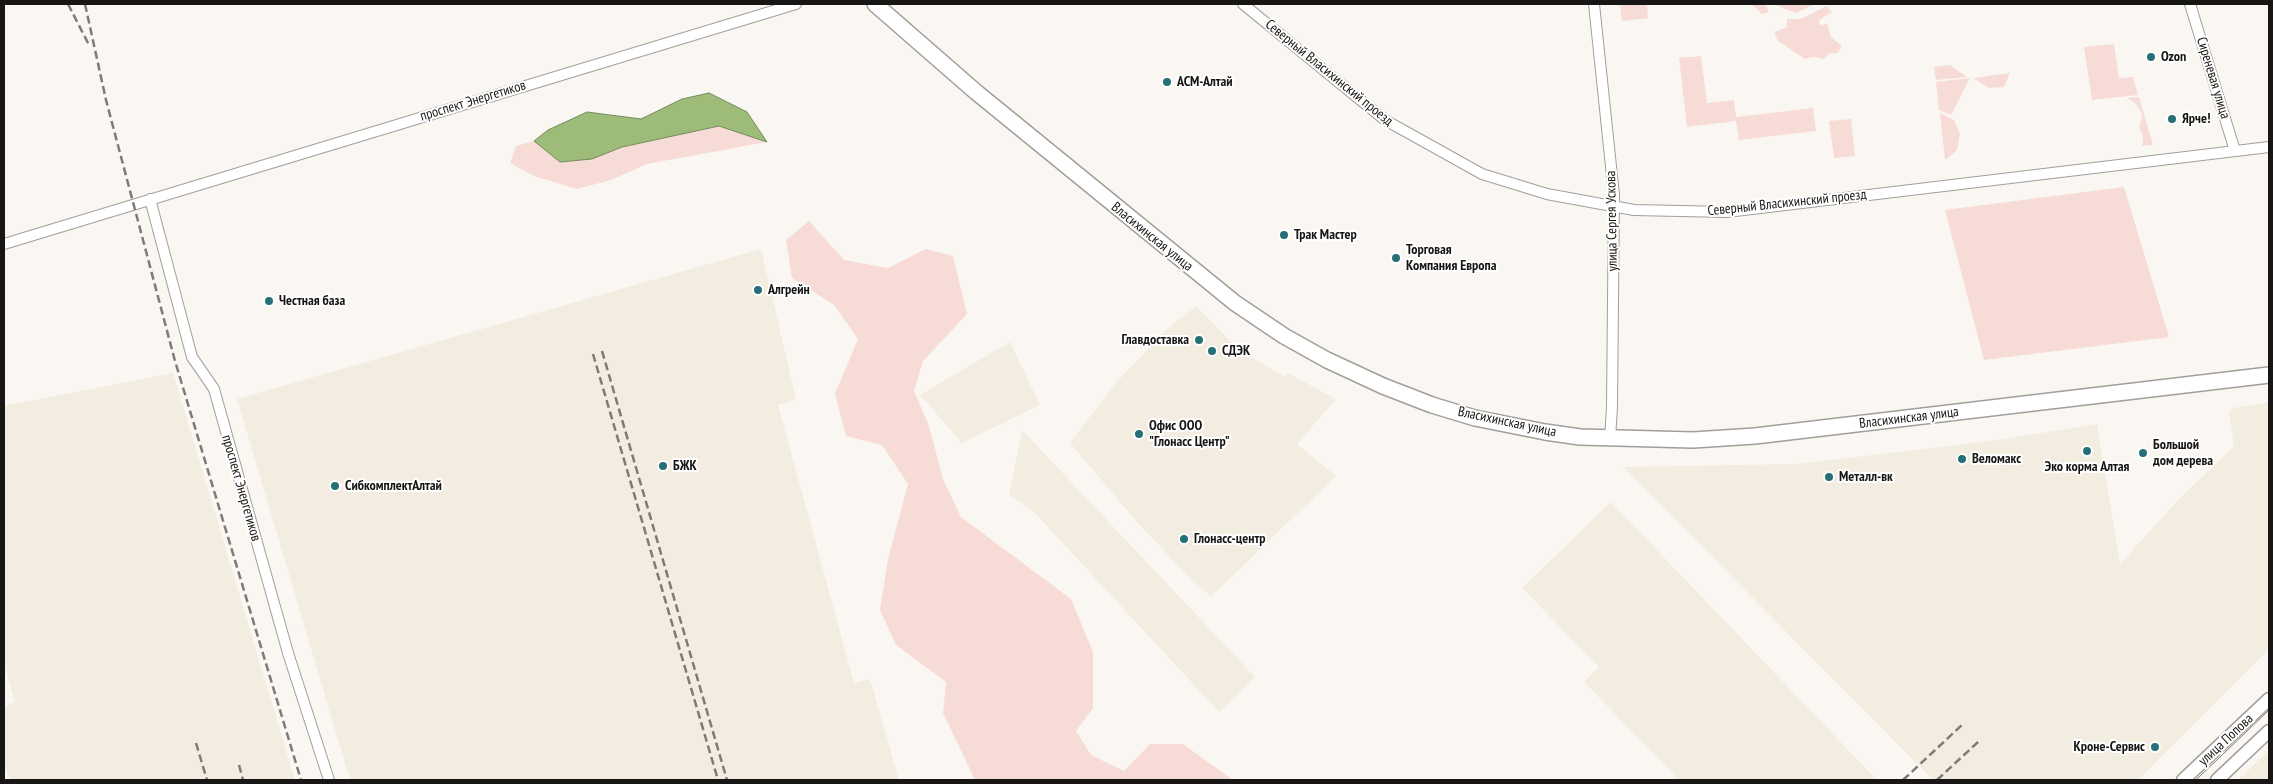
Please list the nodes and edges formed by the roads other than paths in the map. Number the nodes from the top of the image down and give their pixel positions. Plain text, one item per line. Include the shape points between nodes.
1 (796, 4) edge
2 (875, 4) edge
3 (1243, 4) edge
4 (1594, 4) edge
5 (2190, 4) edge
6 (2269, 146) edge
7 (2235, 151) junction
8 (150, 199) junction
9 (1614, 207) junction
10 (4, 244) edge
11 (2269, 375) edge
12 (1610, 439) junction
13 (2269, 701) edge
14 (2269, 730) edge
15 (329, 780) edge
16 (2183, 780) edge
17 (2216, 780) edge

1 - 8 street, проспект Энергетиков
2 - 12 highway, Власихинская улица via 1188,267 1235,304 1284,336 1343,367 1432,405 1475,418 1545,432
3 - 9 street, Северный Власихинский проезд via 1360,100 1407,134 1496,180
4 - 9 street, улица Сергея Ускова
5 - 7 street, Сиреневая улица
6 - 7 street, Северный Власихинский проезд
7 - 9 street, Северный Власихинский проезд via 1727,212 1661,212
8 - 10 street, проспект Энергетиков
8 - 15 street, проспект Энергетиков via 192,357 214,389 288,653
9 - 12 street, улица Сергея Ускова
11 - 12 highway, Власихинская улица via 1755,436 1693,440
13 - 16 main road, улица Попова
14 - 17 main road, улица Попова

